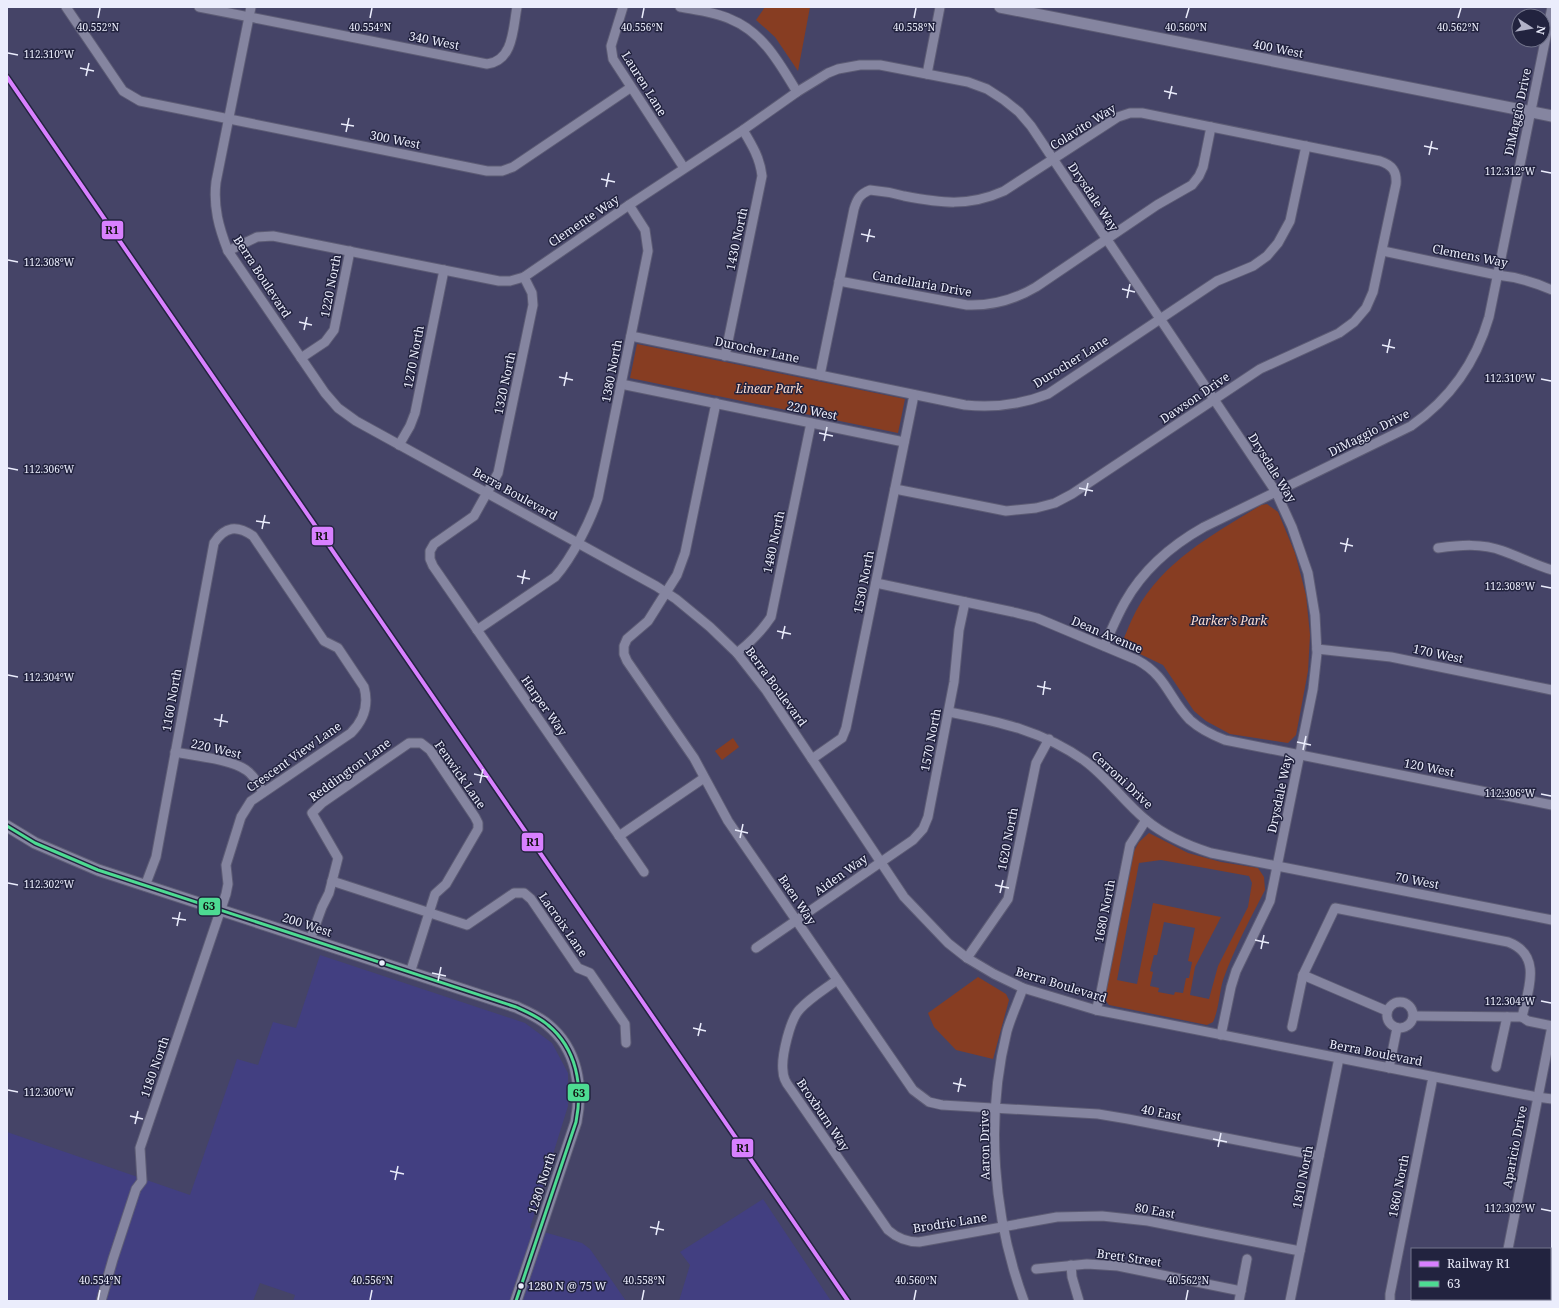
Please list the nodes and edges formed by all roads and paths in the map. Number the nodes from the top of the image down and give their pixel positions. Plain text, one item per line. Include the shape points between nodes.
1 (199, 7) edge
2 (251, 7) edge
3 (517, 7) edge
4 (623, 7) edge
5 (680, 7) edge
6 (940, 7) edge
7 (1000, 7) edge
8 (1552, 7) edge
9 (69, 8) edge
10 (249, 17) junction
11 (927, 74) junction
12 (630, 88) junction
13 (797, 92) junction
14 (1530, 112) junction
15 (1552, 116) edge
16 (229, 119) junction
17 (1211, 127) junction
18 (743, 130) junction
19 (1306, 146) junction
20 (1054, 159) junction
21 (684, 168) junction
22 (1394, 169) joint
23 (628, 205) junction
24 (1107, 239) junction
25 (228, 251) junction
26 (350, 251) junction
27 (1383, 251) junction
28 (444, 270) junction
29 (1497, 275) junction
30 (524, 277) junction
31 (839, 281) junction
32 (1552, 290) edge
33 (1160, 319) junction
34 (631, 336) junction
35 (724, 356) junction
36 (301, 358) junction
37 (820, 375) junction
38 (621, 384) junction
39 (914, 395) junction
40 (1214, 400) junction
41 (716, 403) junction
42 (810, 423) junction
43 (904, 442) junction
44 (399, 445) junction
45 (895, 489) junction
46 (1276, 492) junction
47 (488, 493) junction
48 (234, 528) joint
49 (577, 542) junction
50 (1438, 548) dead end
51 (430, 551) joint
52 (1552, 570) edge
53 (876, 583) junction
54 (666, 592) junction
55 (965, 602) junction
56 (477, 630) junction
57 (1104, 646) junction
58 (1317, 649) junction
59 (737, 653) junction
60 (1552, 690) edge
61 (949, 712) junction
62 (1049, 739) junction
63 (421, 743) joint
64 (175, 752) junction
65 (1300, 754) junction
66 (812, 759) junction
67 (704, 778) junction
68 (263, 792) junction
69 (1552, 805) edge
70 (1146, 820) junction
71 (7, 826) edge
72 (619, 836) junction
73 (881, 862) junction
74 (1278, 866) junction
75 (644, 872) dead end
76 (332, 881) junction
77 (145, 886) junction
78 (221, 910) junction
79 (429, 913) junction
80 (796, 920) junction
81 (1552, 920) edge
82 (310, 940) junction
83 (756, 948) dead end
84 (967, 958) junction
85 (410, 973) junction
86 (1304, 975) junction
87 (837, 980) junction
88 (1023, 988) junction
89 (1096, 1010) junction
90 (1387, 1011) junction
91 (1414, 1016) junction
92 (1507, 1017) junction
93 (1522, 1017) junction
94 (1552, 1026) edge
95 (1292, 1027) dead end
96 (1397, 1028) junction
97 (1221, 1035) junction
98 (626, 1043) dead end
99 (1339, 1058) junction
100 (1389, 1068) junction
101 (1496, 1068) dead end
102 (577, 1071) joint
103 (1432, 1076) junction
104 (1537, 1097) junction
105 (1552, 1099) edge
106 (996, 1108) junction
107 (1319, 1156) junction
108 (1003, 1226) junction
109 (901, 1239) joint
110 (1508, 1248) edge
111 (1300, 1251) junction
112 (1248, 1259) dead end
113 (1071, 1265) junction
114 (1036, 1269) dead end
115 (1241, 1291) junction
116 (101, 1301) edge
117 (516, 1301) edge
118 (1024, 1301) edge
119 (1079, 1301) edge
120 (1239, 1301) edge
121 (1290, 1301) edge
122 (1390, 1301) edge

1 - 10 street, 340 West
2 - 10 street, Berra Boulevard
3 - 10 street, 340 West via 508,50 500,60 492,63
4 - 12 street, Lauren Lane via 612,42 611,55
5 - 13 street via 726,17 751,30 769,49
6 - 11 street
7 - 14 street, 400 West
8 - 14 street, DiMaggio Drive
9 - 16 street, 300 West via 124,91 134,99
10 - 16 street, Berra Boulevard
11 - 13 street, Clemente Way via 880,65 860,65 828,73
11 - 20 street, Drysdale Way via 973,84 1004,100 1026,119
12 - 16 street, 300 West via 517,164 497,172
12 - 21 street, Lauren Lane
13 - 18 street, Clemente Way
14 - 15 street, 400 West
14 - 29 street, DiMaggio Drive
16 - 25 street, Berra Boulevard via 214,196 220,232
17 - 19 street, Colavito Way
17 - 20 street, Colavito Way via 1130,113 1118,117
17 - 24 street, Candellaria Drive via 1203,167 1192,185
18 - 21 street, Clemente Way
18 - 35 street, 1430 North via 758,156 762,176
19 - 22 street, Colavito Way via 1380,161
19 - 33 street, Durocher Lane via 1290,221 1273,250 1253,266 1217,281
20 - 24 street, Drysdale Way
20 - 31 street, Colavito Way via 1004,191 977,201 946,203 870,190 863,193 856,199
21 - 23 street, Clemente Way
22 - 27 street, Dawson Drive via 1397,175 1396,184
23 - 30 street, Clemente Way
23 - 34 street, 1380 North via 642,224 648,244
24 - 31 street, Candellaria Drive via 1027,292 988,305 957,304
24 - 33 street, Drysdale Way
25 - 26 street, Clemente Way via 257,237 268,235
25 - 36 street, Berra Boulevard
26 - 28 street, Clemente Way
26 - 36 street, 1220 North via 334,330 325,342
27 - 29 street, Clemens Way
27 - 40 street, Dawson Drive via 1373,292 1366,308 1354,322 1339,333 1260,368
28 - 30 street, Clemente Way via 499,281
28 - 44 street, 1270 North via 415,413
29 - 32 street, Clemens Way via 1528,280
29 - 46 street, DiMaggio Drive via 1489,317 1479,345 1464,373 1439,404 1401,432
30 - 47 street, 1320 North via 532,293 533,305 500,467
31 - 37 street
33 - 39 street, Durocher Lane via 1048,394 1028,401 1007,406 980,407
33 - 40 street, Drysdale Way
34 - 35 street, Durocher Lane
34 - 38 street, 1380 North
35 - 37 street, Durocher Lane
36 - 44 street, Berra Boulevard via 338,408
37 - 39 street, Durocher Lane
38 - 41 street, 220 West
38 - 49 street, 1380 North via 598,498 594,512
39 - 43 street, 1530 North
40 - 45 street, Dawson Drive via 1072,494 1046,506 1016,511 996,510
40 - 46 street, Drysdale Way
41 - 42 street, 220 West
41 - 54 street via 685,553 678,575
42 - 43 street, 220 West
42 - 59 street, 1480 North via 771,617 751,642
43 - 45 street, 1530 North
44 - 47 street, Berra Boulevard
45 - 53 street, 1530 North
46 - 57 street, DiMaggio Drive via 1204,527 1160,558 1125,601
46 - 58 street, Drysdale Way via 1292,527 1308,573 1314,601
47 - 49 street, Berra Boulevard
47 - 51 street, 1320 North via 474,516 434,544
48 - 64 street, 1160 North via 219,535 214,543
48 - 68 street, Crescent View Lane via 253,536 324,641 338,648 364,687 365,694 364,713 355,729
49 - 54 street, Berra Boulevard
49 - 56 street, 1380 North via 555,577
50 - 52 street via 1489,547
51 - 56 street, Harper Way via 432,566
53 - 55 street, Dean Avenue
53 - 66 street, 1530 North via 846,728 842,738
54 - 59 street, Berra Boulevard via 710,627
54 - 67 street, Baen Way via 648,621 627,639 624,654 694,758
55 - 57 street, Dean Avenue via 1037,618
55 - 61 street, 1570 North
56 - 72 street, Harper Way
57 - 65 street, Dean Avenue via 1137,660 1154,671 1185,713 1209,734 1225,740
58 - 60 street, 170 West via 1391,657
58 - 65 street, Drysdale Way via 1313,689
59 - 66 street, Berra Boulevard via 766,690
61 - 62 street, Cerroni Drive via 1019,728
61 - 73 street, 1570 North via 926,823 920,834
62 - 70 street, Cerroni Drive via 1102,775
62 - 84 street, 1620 North via 1036,763 1008,899
63 - 76 street, Reddington Lane via 409,743 312,813 338,858
63 - 79 street, Fenwick Lane via 430,750 478,823 475,835 446,884 435,894
64 - 68 street, 220 West via 240,765 252,775
64 - 77 street, 1160 North via 156,857
65 - 69 street, 120 West
65 - 74 street, Drysdale Way
66 - 73 street, Berra Boulevard
67 - 72 street
67 - 80 street, Baen Way via 728,821
68 - 78 street, Crescent View Lane via 251,801 241,817 226,864 228,884
70 - 74 street, Cerroni Drive via 1198,849
70 - 89 street, 1680 North via 1130,845
71 - 77 street, 200 West via 35,843 72,860
72 - 75 street, Harper Way
73 - 80 street, Aiden Way
73 - 84 street, Berra Boulevard via 914,909
74 - 81 street, 70 West
74 - 97 street, Drysdale Way via 1270,901 1236,971
76 - 79 street, Lacroix Lane
76 - 82 street, Reddington Lane
77 - 78 street, 200 West
78 - 82 street, 200 West
78 - 116 street, 1180 North via 140,1148 142,1181 136,1189
79 - 85 street, Fenwick Lane
79 - 98 street, Lacroix Lane via 467,926 514,893 524,893 531,899 578,968 590,973 625,1024
80 - 83 street, Aiden Way
80 - 87 street, Baen Way
82 - 85 street, 200 West
84 - 88 street, Berra Boulevard
85 - 102 street, 200 West via 516,1007 533,1015 548,1025 562,1040 572,1055
86 - 90 street
86 - 93 street via 1335,908 1513,944 1526,955 1530,966
86 - 95 street
87 - 106 street, Baen Way via 918,1095 929,1102 942,1105
87 - 109 street, Broxburn Way via 805,1004 794,1016 783,1060 784,1076 888,1230
88 - 89 street, Berra Boulevard
88 - 106 street, Aaron Drive via 1008,1030
89 - 97 street, Berra Boulevard
90 - 91 street via 1395,1002 1406,1002 1413,1010
90 - 96 street via 1388,1022
91 - 92 street
91 - 96 street via 1408,1026
92 - 93 street
92 - 101 street
93 - 94 street via 1528,1021
94 - 104 street, Aparicio Drive
96 - 100 street
97 - 99 street, Berra Boulevard
99 - 100 street, Berra Boulevard
99 - 107 street, 1810 North
100 - 103 street, Berra Boulevard
102 - 117 street, 1280 North via 580,1091 576,1122
103 - 104 street, Berra Boulevard
103 - 122 street, 1860 North
104 - 105 street, Berra Boulevard
104 - 110 street, Aparicio Drive
106 - 107 street, 40 East via 1106,1115
106 - 108 street, Aaron Drive via 996,1170
107 - 111 street, 1810 North
108 - 109 street, Brodric Lane via 919,1242
108 - 111 street, 80 East via 1057,1217 1116,1217
108 - 118 street, Aaron Drive
111 - 121 street, 1810 North
112 - 115 street
113 - 114 street, Brett Street
113 - 115 street, Brett Street via 1118,1266
113 - 119 street
115 - 120 street

